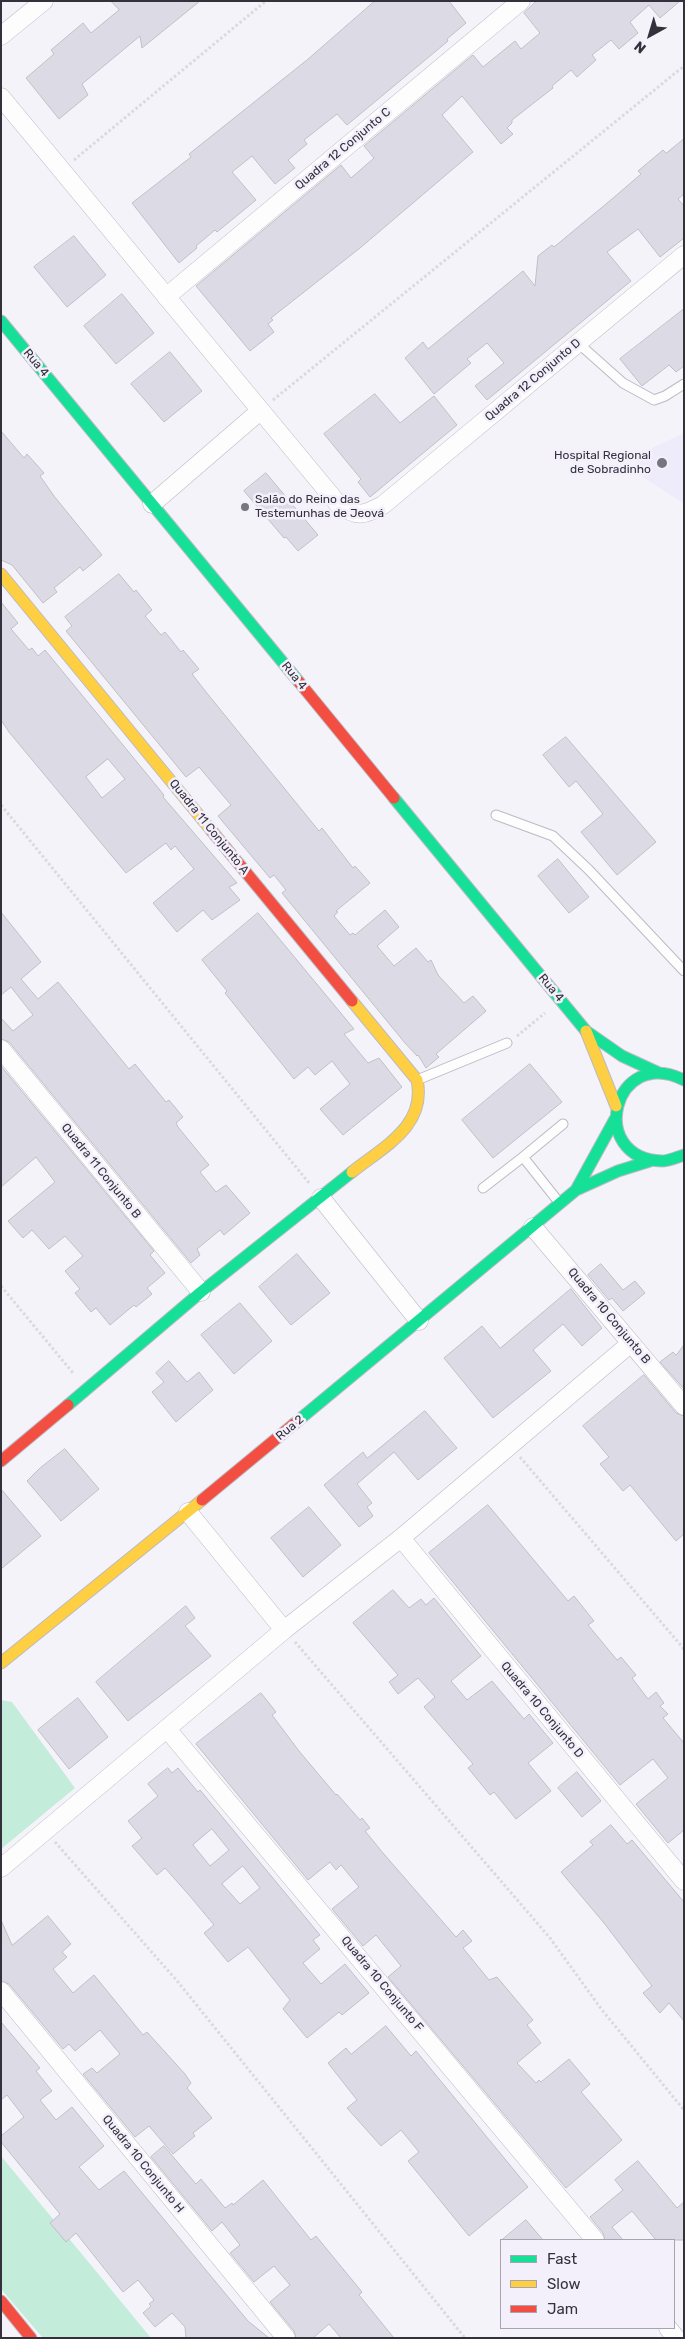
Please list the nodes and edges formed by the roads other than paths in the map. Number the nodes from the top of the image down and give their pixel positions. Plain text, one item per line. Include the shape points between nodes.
1 (44, 1) edge
2 (521, 1) edge
3 (1, 36) edge
4 (1, 97) edge
5 (684, 255) edge
6 (166, 297) junction
7 (1, 321) edge
8 (578, 343) junction
9 (684, 384) edge
10 (260, 412) junction
11 (152, 504) junction
12 (1, 574) edge
13 (496, 815) dead end
14 (684, 971) edge
15 (586, 1031) junction
16 (507, 1043) road end
17 (1, 1049) edge
18 (659, 1073) junction
19 (681, 1076) edge
20 (417, 1080) junction
21 (616, 1106) junction
22 (615, 1119) junction
23 (563, 1124) dead end
24 (684, 1155) edge
25 (523, 1157) junction
26 (655, 1162) junction
27 (676, 1172) dead end
28 (483, 1188) dead end
29 (576, 1190) junction
30 (321, 1198) junction
31 (560, 1203) junction
32 (533, 1227) junction
33 (201, 1292) junction
34 (419, 1321) junction
35 (631, 1343) junction
36 (684, 1406) edge
37 (1, 1461) edge
38 (188, 1512) junction
39 (401, 1538) junction
40 (284, 1630) junction
41 (1, 1663) edge
42 (167, 1729) junction
43 (1, 1868) edge
44 (684, 1881) edge
45 (1, 1991) edge
46 (594, 2239) edge
47 (1, 2301) edge
48 (31, 2338) edge
49 (286, 2338) edge

1 - 3 street
2 - 6 street, Quadra 12 Conjunto C
4 - 6 street, Quadra 12 Conjunto D
5 - 8 street, Quadra 12 Conjunto D
6 - 10 street, Quadra 12 Conjunto D
7 - 11 street, Rua 4
8 - 9 lane via 623,383 654,400
8 - 10 street, Quadra 12 Conjunto D via 383,505 360,515 340,506
10 - 11 street
11 - 15 street, Rua 4
12 - 20 street, Quadra 11 Conjunto A
13 - 14 lane via 553,836
15 - 18 street via 622,1056
15 - 21 street
16 - 20 lane
17 - 33 street, Quadra 11 Conjunto B
18 - 19 street
18 - 21 street via 645,1075 632,1082 622,1092
20 - 30 street via 420,1094 413,1119
21 - 22 street
22 - 26 street via 625,1146 636,1156
22 - 29 street
23 - 25 lane
24 - 26 street
25 - 28 lane
25 - 31 lane
26 - 27 street
26 - 29 street via 618,1171
29 - 31 street, Rua 2
30 - 33 street
30 - 34 street
31 - 32 street, Rua 2
32 - 34 street, Rua 2
32 - 35 street, Quadra 10 Conjunto B
33 - 37 street
34 - 38 street, Rua 2
35 - 36 street, Quadra 10 Conjunto B
35 - 39 street
38 - 40 street
38 - 41 street, Rua 2
39 - 40 street
39 - 44 street, Quadra 10 Conjunto D
40 - 42 street
42 - 43 street
42 - 46 street, Quadra 10 Conjunto F
45 - 49 street, Quadra 10 Conjunto H
47 - 48 street

